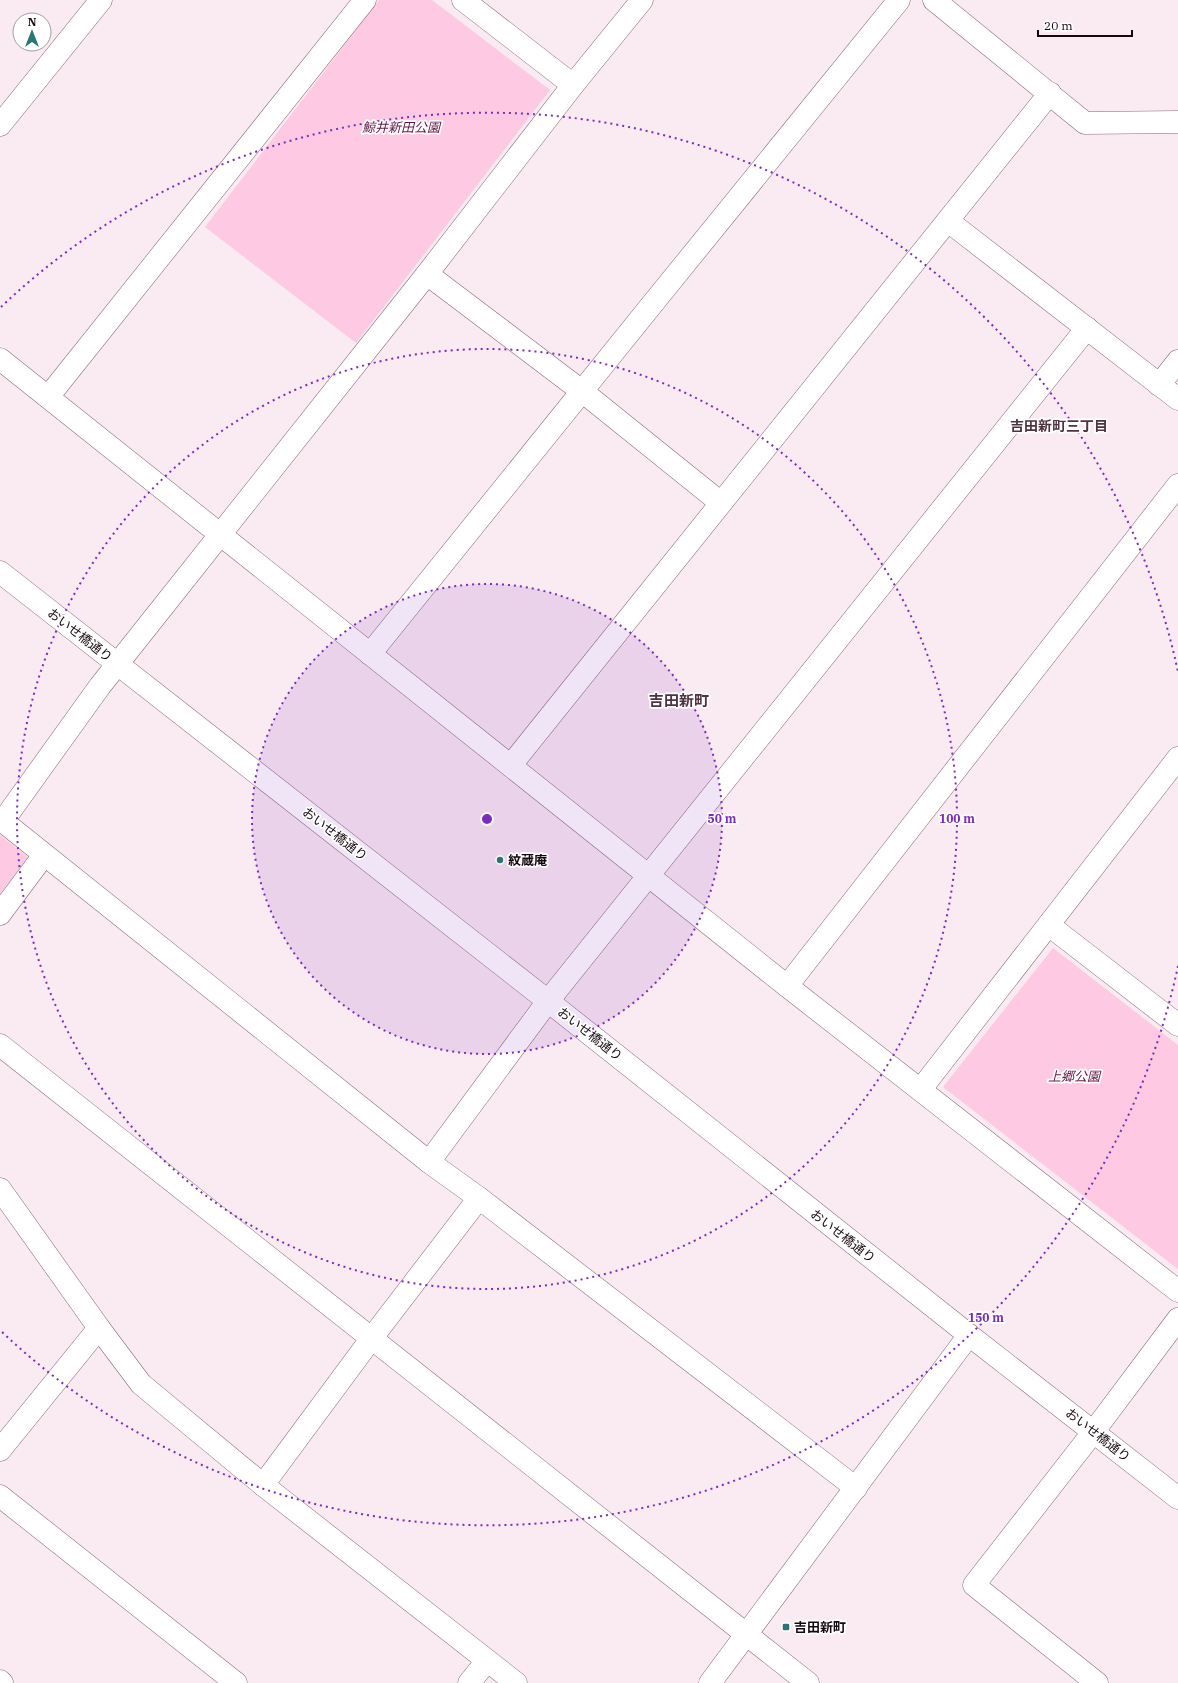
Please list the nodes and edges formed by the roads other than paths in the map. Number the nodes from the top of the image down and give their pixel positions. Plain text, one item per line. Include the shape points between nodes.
1 (101, 0) edge
2 (365, 0) edge
3 (463, 0) edge
4 (642, 0) edge
5 (899, 0) edge
6 (934, 0) edge
7 (573, 85) junction
8 (1050, 93) junction
9 (1178, 122) edge
10 (0, 125) edge
11 (948, 221) junction
12 (427, 274) junction
13 (1087, 328) junction
14 (0, 359) edge
15 (1178, 361) edge
16 (1160, 385) junction
17 (583, 392) junction
18 (48, 397) junction
19 (1178, 399) edge
20 (1178, 485) edge
21 (721, 503) junction
22 (220, 534) junction
23 (0, 572) edge
24 (370, 654) junction
25 (117, 664) junction
26 (1178, 758) edge
27 (511, 765) junction
28 (2, 820) edge
29 (44, 855) junction
30 (649, 875) junction
31 (0, 914) edge
32 (1050, 926) junction
33 (787, 986) junction
34 (548, 1001) junction
35 (1178, 1024) edge
36 (0, 1045) edge
37 (921, 1090) junction
38 (429, 1162) junction
39 (0, 1189) edge
40 (479, 1198) junction
41 (1178, 1291) edge
42 (1178, 1319) edge
43 (99, 1328) junction
44 (969, 1335) junction
45 (371, 1339) junction
46 (1094, 1431) junction
47 (0, 1450) edge
48 (263, 1485) junction
49 (856, 1488) junction
50 (0, 1496) edge
51 (1178, 1498) edge
52 (746, 1634) junction
53 (487, 1661) junction
54 (236, 1683) edge
55 (470, 1683) edge
56 (516, 1683) edge
57 (710, 1683) edge
58 (808, 1683) edge
59 (1097, 1683) edge

1 - 10 street
2 - 18 street
3 - 7 street
4 - 7 street
5 - 17 street
6 - 8 street
7 - 12 street
8 - 9 street via 1085,123
8 - 11 street
11 - 13 street
11 - 21 street
12 - 17 street
12 - 22 street
13 - 16 street
13 - 30 street
14 - 18 street
15 - 16 street
16 - 19 street
17 - 21 street
17 - 24 street
18 - 22 street
20 - 33 street
21 - 27 street
22 - 24 street
22 - 25 street
23 - 25 street, おいせ橋通り
24 - 27 street
25 - 28 street
25 - 34 street, おいせ橋通り
26 - 32 street
27 - 30 street
28 - 29 street
29 - 31 street
29 - 38 street
30 - 33 street
30 - 34 street
32 - 35 street
32 - 37 street
33 - 37 street
34 - 38 street
34 - 44 street, おいせ橋通り
36 - 45 street
37 - 41 street
38 - 40 street
39 - 43 street
40 - 45 street
40 - 49 street
42 - 46 street
43 - 47 street
43 - 48 street via 141,1384
44 - 46 street, おいせ橋通り
44 - 49 street
45 - 48 street
45 - 52 street
46 - 51 street, おいせ橋通り
46 - 59 street via 974,1585
48 - 53 street
49 - 52 street
50 - 54 street
52 - 57 street
52 - 58 street
53 - 55 street
53 - 56 street

